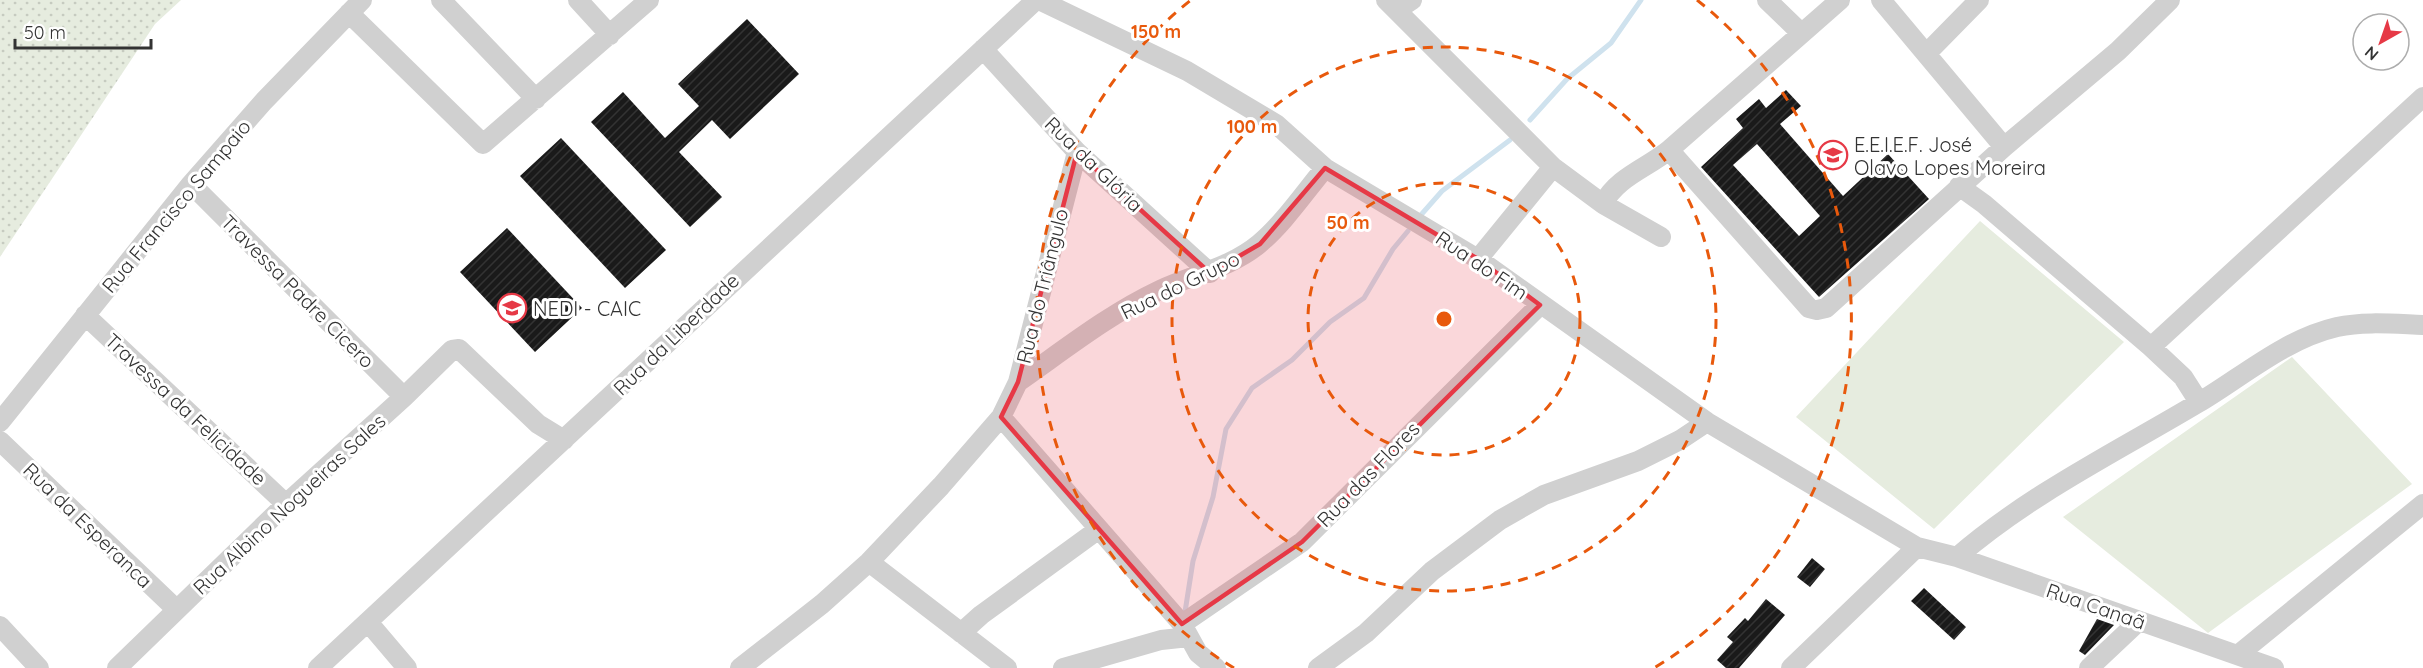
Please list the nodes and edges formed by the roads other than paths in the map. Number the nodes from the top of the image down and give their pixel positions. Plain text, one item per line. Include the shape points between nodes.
1 (441, 0) edge
2 (578, 0) edge
3 (649, 0) edge
4 (1037, 0) edge
5 (1767, 0) edge
6 (1840, 0) edge
7 (1881, 0) edge
8 (1979, 0) edge
9 (2170, 0) edge
10 (1398, 3) edge
11 (356, 7) edge
12 (1801, 33) junction
13 (610, 35) junction
14 (982, 49) junction
15 (1926, 54) junction
16 (2423, 97) edge
17 (536, 99) junction
18 (2004, 147) junction
19 (1669, 150) junction
20 (1077, 152) junction
21 (1553, 167) junction
22 (1325, 168) junction
23 (191, 184) junction
24 (1959, 186) junction
25 (1603, 204) junction
26 (1661, 237) dead end
27 (1478, 259) junction
28 (1210, 273) junction
29 (1540, 305) junction
30 (86, 315) junction
31 (2423, 325) edge
32 (2151, 347) junction
33 (1018, 382) junction
34 (404, 397) junction
35 (2199, 402) junction
36 (1001, 417) junction
37 (0, 422) edge
38 (1707, 422) junction
39 (0, 441) edge
40 (564, 441) junction
41 (286, 504) junction
42 (2423, 504) edge
43 (1099, 529) junction
44 (1917, 547) junction
45 (1957, 557) junction
46 (869, 562) junction
47 (176, 609) junction
48 (2139, 621) junction
49 (368, 622) junction
50 (0, 626) edge
51 (961, 633) junction
52 (1181, 633) junction
53 (2239, 654) junction
54 (1065, 667) edge
55 (39, 668) edge
56 (117, 668) edge
57 (318, 668) edge
58 (406, 668) edge
59 (740, 668) edge
60 (1007, 668) edge
61 (1216, 668) edge
62 (1318, 668) edge
63 (1791, 668) edge
64 (2089, 668) edge
65 (2274, 668) edge

1 - 17 street
2 - 13 street
3 - 13 street
4 - 14 street, Rua da Liberdade
4 - 22 street, Rua do Fim via 1187,71 1276,124
5 - 12 street
6 - 12 street
7 - 15 street
8 - 15 street
9 - 18 street via 2118,51
10 - 21 street
11 - 17 street via 483,144
11 - 23 street, Rua Francisco Sampaio via 264,101
12 - 19 street
13 - 17 street
14 - 20 street, Rua da Glória
14 - 40 street, Rua da Liberdade
15 - 18 street
16 - 32 street
18 - 24 street
19 - 24 street via 1809,308 1817,310 1826,308
19 - 25 street via 1609,191
20 - 28 street, Rua da Glória
20 - 33 street, Rua do Triângulo
21 - 25 street
21 - 27 street
22 - 27 street, Rua do Fim
22 - 28 street, Rua do Grupo via 1260,244
23 - 30 street, Rua Francisco Sampaio
23 - 34 street, Travessa Padre Cicero
24 - 32 street
25 - 26 street
27 - 29 street, Rua do Fim
28 - 33 street, Rua do Grupo via 1161,290 1123,310
29 - 38 street, Rua do Fim
29 - 52 street, Rua das Flores via 1302,542
30 - 37 street, Rua Francisco Sampaio
30 - 41 street, Travessa da Felicidade
31 - 35 street via 2338,327 2311,335
32 - 35 street via 2183,378
33 - 36 street, Rua do Triângulo
34 - 40 street, Rua Albino Nogueiras Sales via 452,350 459,349 538,424
34 - 41 street, Rua Albino Nogueiras Sales
35 - 45 street via 2115,448 2011,514
36 - 43 street
36 - 46 street
38 - 44 street, Rua do Fim
38 - 62 street via 1638,461 1544,495 1500,520 1432,571 1366,633
39 - 47 street, Rua da Esperanca
40 - 49 street, Rua da Liberdade
41 - 47 street, Rua Albino Nogueiras Sales
42 - 53 street
43 - 51 street
43 - 52 street
44 - 45 street, Rua Canaã
44 - 63 street
45 - 48 street, Rua Canaã
46 - 51 street
46 - 59 street
47 - 56 street, Rua Albino Nogueiras Sales
48 - 53 street, Rua Canaã
48 - 64 street
49 - 57 street, Rua da Liberdade
49 - 58 street
50 - 55 street
51 - 60 street
52 - 54 street, Rua das Flores
52 - 61 street
53 - 65 street, Rua Canaã

